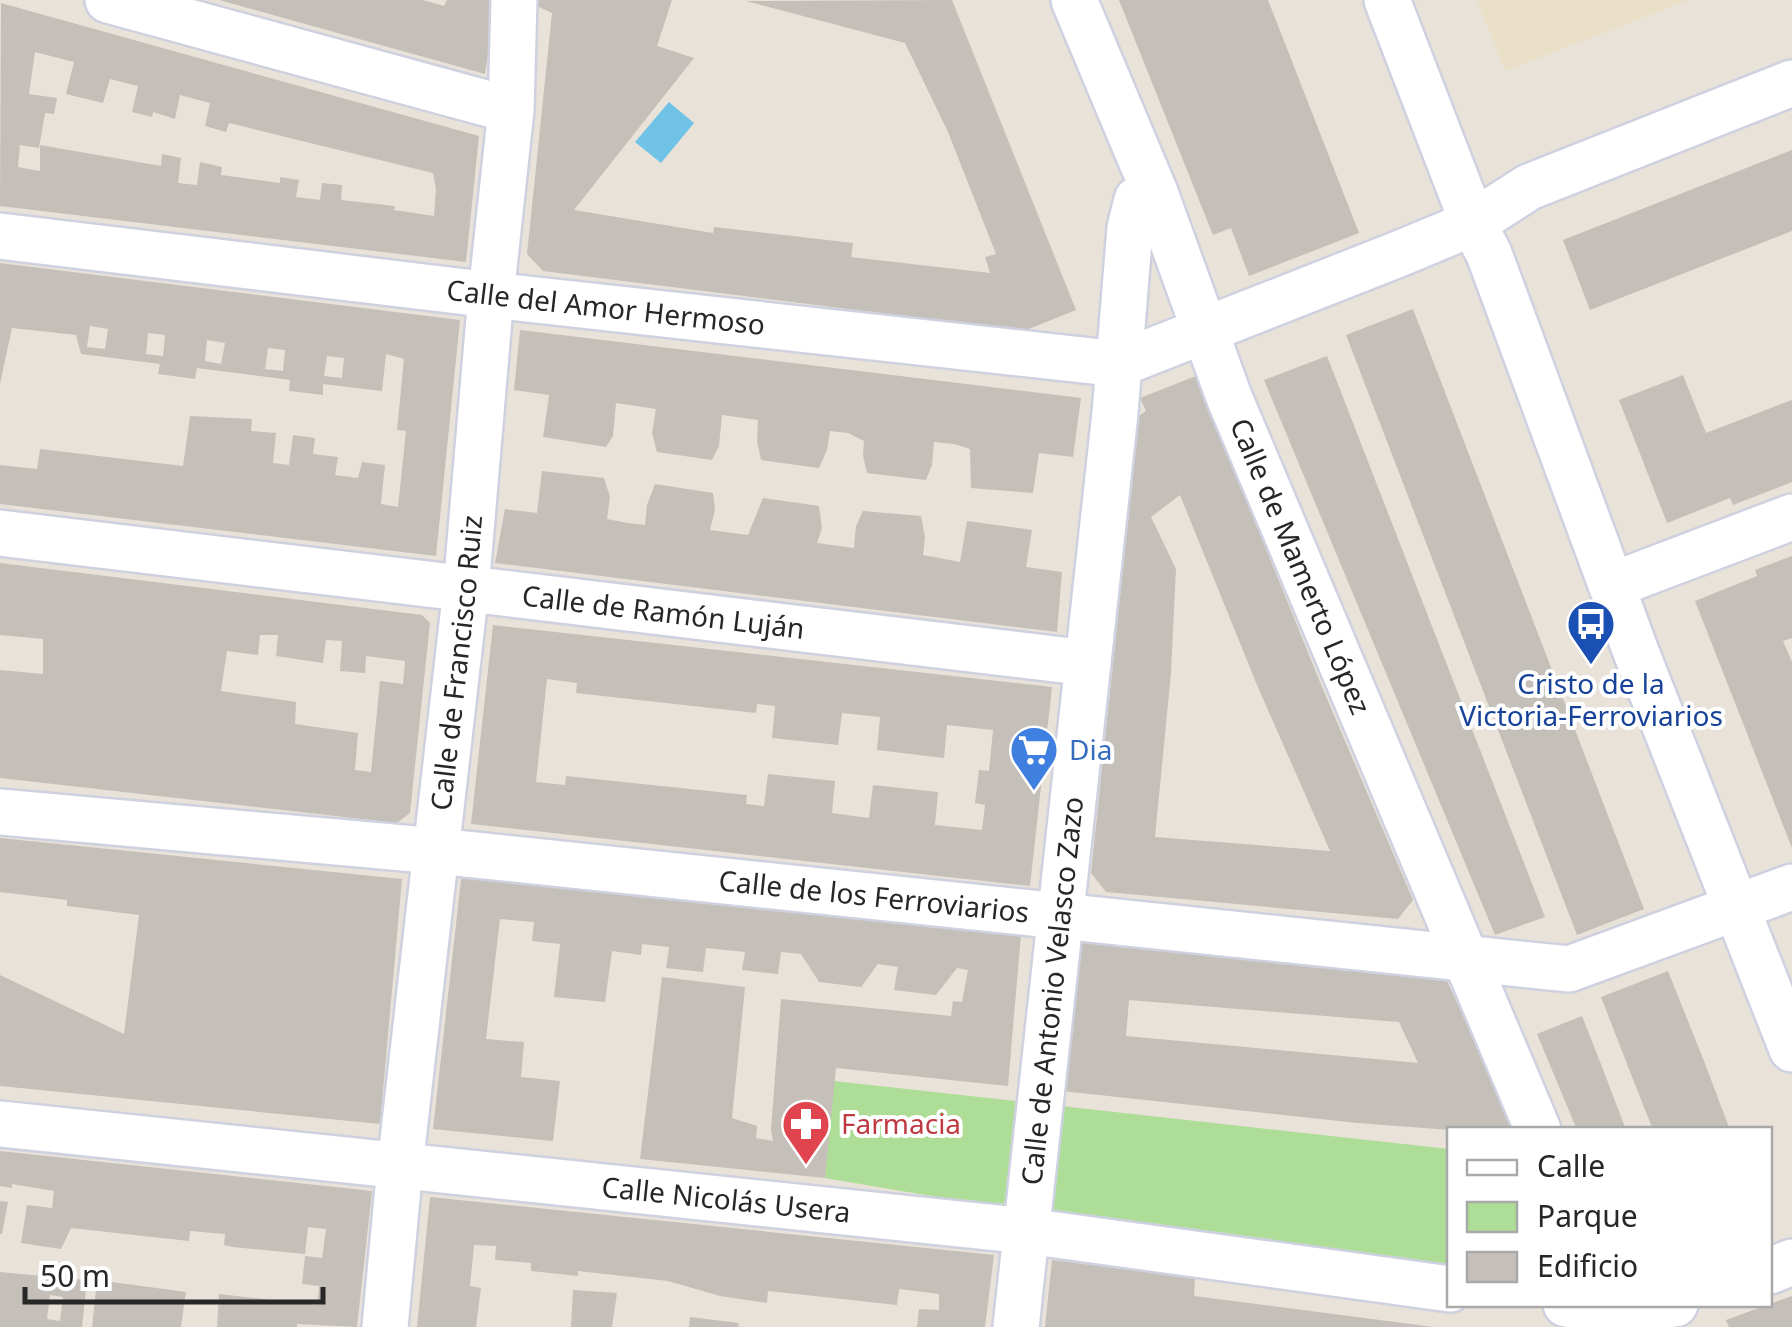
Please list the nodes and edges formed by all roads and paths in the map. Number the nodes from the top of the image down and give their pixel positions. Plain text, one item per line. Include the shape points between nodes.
1 (108, 0) edge
2 (514, 0) edge
3 (1074, 0) edge
4 (1387, 0) edge
5 (1792, 83) edge
6 (511, 110) junction
7 (1155, 193) junction
8 (1473, 223) junction
9 (0, 236) edge
10 (491, 295) junction
11 (1206, 330) junction
12 (1119, 364) junction
13 (1792, 517) edge
14 (0, 533) edge
15 (1613, 585) junction
16 (466, 589) junction
17 (1088, 663) junction
18 (0, 812) edge
19 (437, 852) junction
20 (1792, 887) edge
21 (1738, 908) junction
22 (1061, 915) junction
23 (1466, 956) junction
24 (1792, 1048) edge
25 (0, 1124) edge
26 (1537, 1127) edge
27 (400, 1166) junction
28 (1027, 1231) junction
29 (1447, 1289) edge
30 (1581, 1307) edge
31 (1657, 1307) edge
32 (1615, 1314) edge
33 (386, 1327) edge
34 (1016, 1327) edge

1 - 6 street
2 - 6 street, Calle de Francisco Ruiz
3 - 7 street, Calle de Mamerto López
4 - 8 street
5 - 8 street, Calle del Amor Hermoso via 1529,188
6 - 10 street, Calle de Francisco Ruiz
7 - 11 street, Calle de Mamerto López
7 - 12 street, Calle de Antonio Velasco Zazo via 1137,200 1130,228
8 - 11 street, Calle del Amor Hermoso
8 - 15 street
9 - 10 street, Calle del Amor Hermoso
10 - 12 street, Calle del Amor Hermoso
10 - 16 street, Calle de Francisco Ruiz
11 - 12 street, Calle del Amor Hermoso
11 - 23 street, Calle de Mamerto López
12 - 17 street, Calle de Antonio Velasco Zazo
13 - 15 street
14 - 16 street, Calle de Ramón Luján
15 - 21 street
16 - 17 street, Calle de Ramón Luján
16 - 19 street, Calle de Francisco Ruiz
17 - 22 street, Calle de Antonio Velasco Zazo
18 - 19 street, Calle de los Ferroviarios
19 - 22 street, Calle de los Ferroviarios
19 - 27 street, Calle de Francisco Ruiz
20 - 21 street, Calle de los Ferroviarios
21 - 23 street, Calle de los Ferroviarios via 1569,969
21 - 24 street
22 - 23 street, Calle de los Ferroviarios
22 - 28 street, Calle de Antonio Velasco Zazo
23 - 26 street, Calle de Mamerto López
25 - 27 street, Calle Nicolás Usera
27 - 28 street, Calle Nicolás Usera
27 - 33 street, Calle de Francisco Ruiz
28 - 29 street, Calle Nicolás Usera
28 - 34 street, Calle de Antonio Velasco Zazo
30 - 32 street
31 - 32 street

